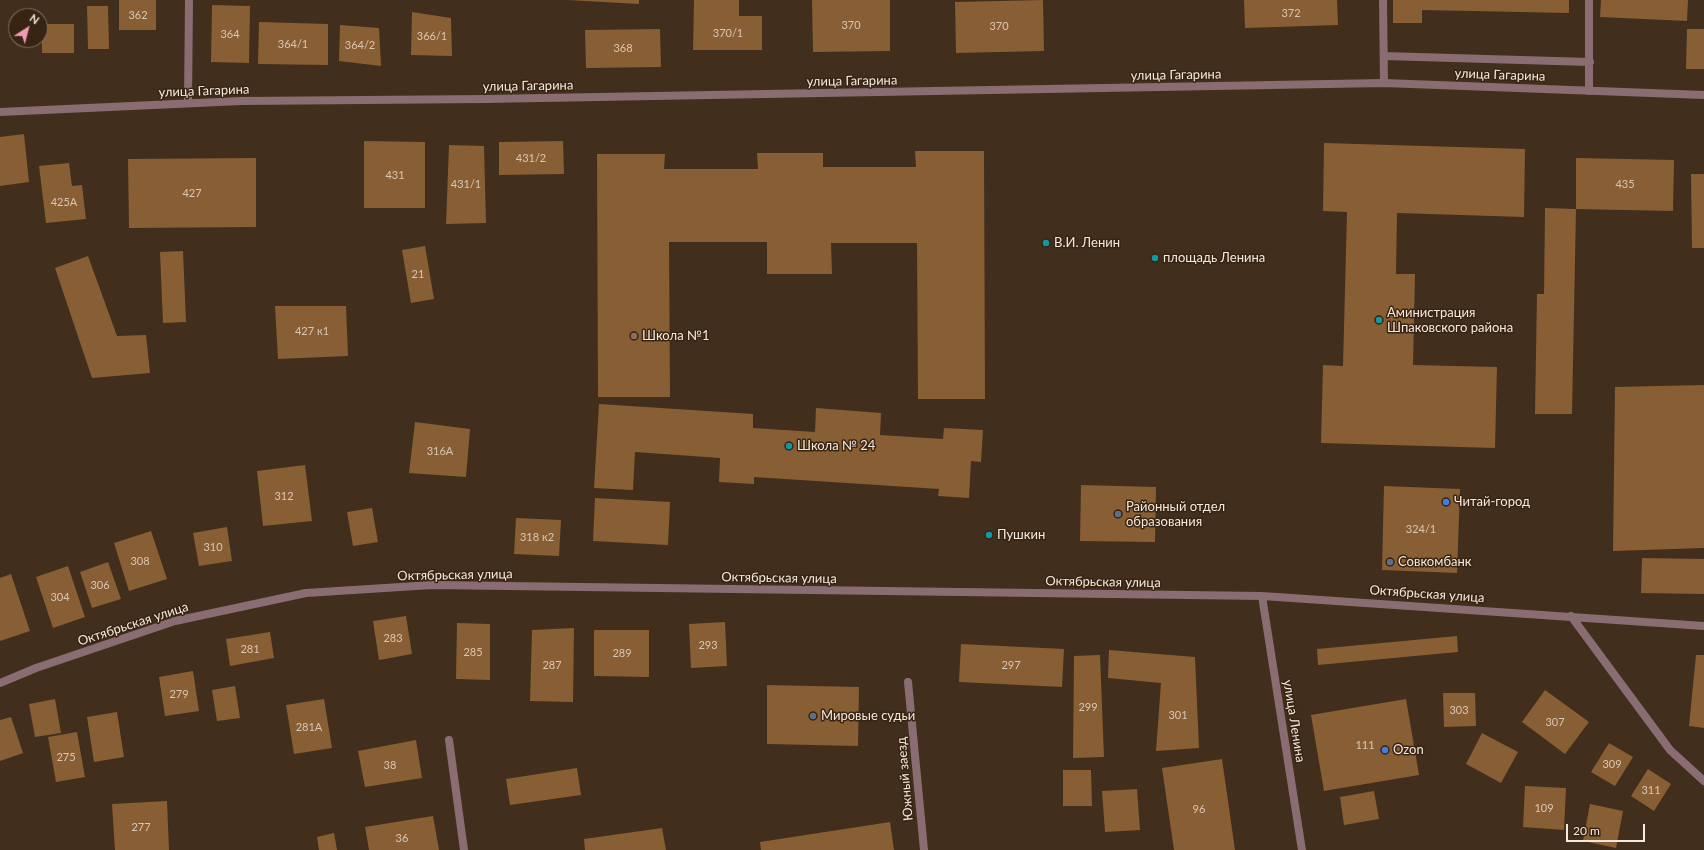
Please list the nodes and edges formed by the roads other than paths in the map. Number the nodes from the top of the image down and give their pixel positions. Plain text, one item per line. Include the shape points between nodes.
1 (188, 0) edge
2 (1383, 0) edge
3 (1589, 0) edge
4 (1384, 56) junction
5 (1590, 62) junction
6 (1384, 83) junction
7 (1589, 91) junction
8 (1704, 95) edge
9 (188, 103) junction
10 (0, 112) edge
11 (1262, 596) junction
12 (1571, 616) junction
13 (1704, 626) edge
14 (908, 682) dead end
15 (0, 683) edge
16 (449, 740) dead end
17 (1704, 781) edge
18 (464, 850) edge
19 (924, 850) edge
20 (1302, 850) edge

1 - 9 street
2 - 4 street
3 - 5 street
4 - 5 street
4 - 6 street
5 - 7 street
6 - 7 street, улица Гагарина
6 - 9 street, улица Гагарина
7 - 8 street, улица Гагарина
9 - 10 street, улица Гагарина
11 - 12 street, Октябрьская улица
11 - 15 street, Октябрьская улица via 432,584 306,593 175,621 36,668
11 - 20 street, улица Ленина
12 - 13 street, Октябрьская улица
12 - 17 street via 1670,750
14 - 19 street, Южный заезд
16 - 18 street

